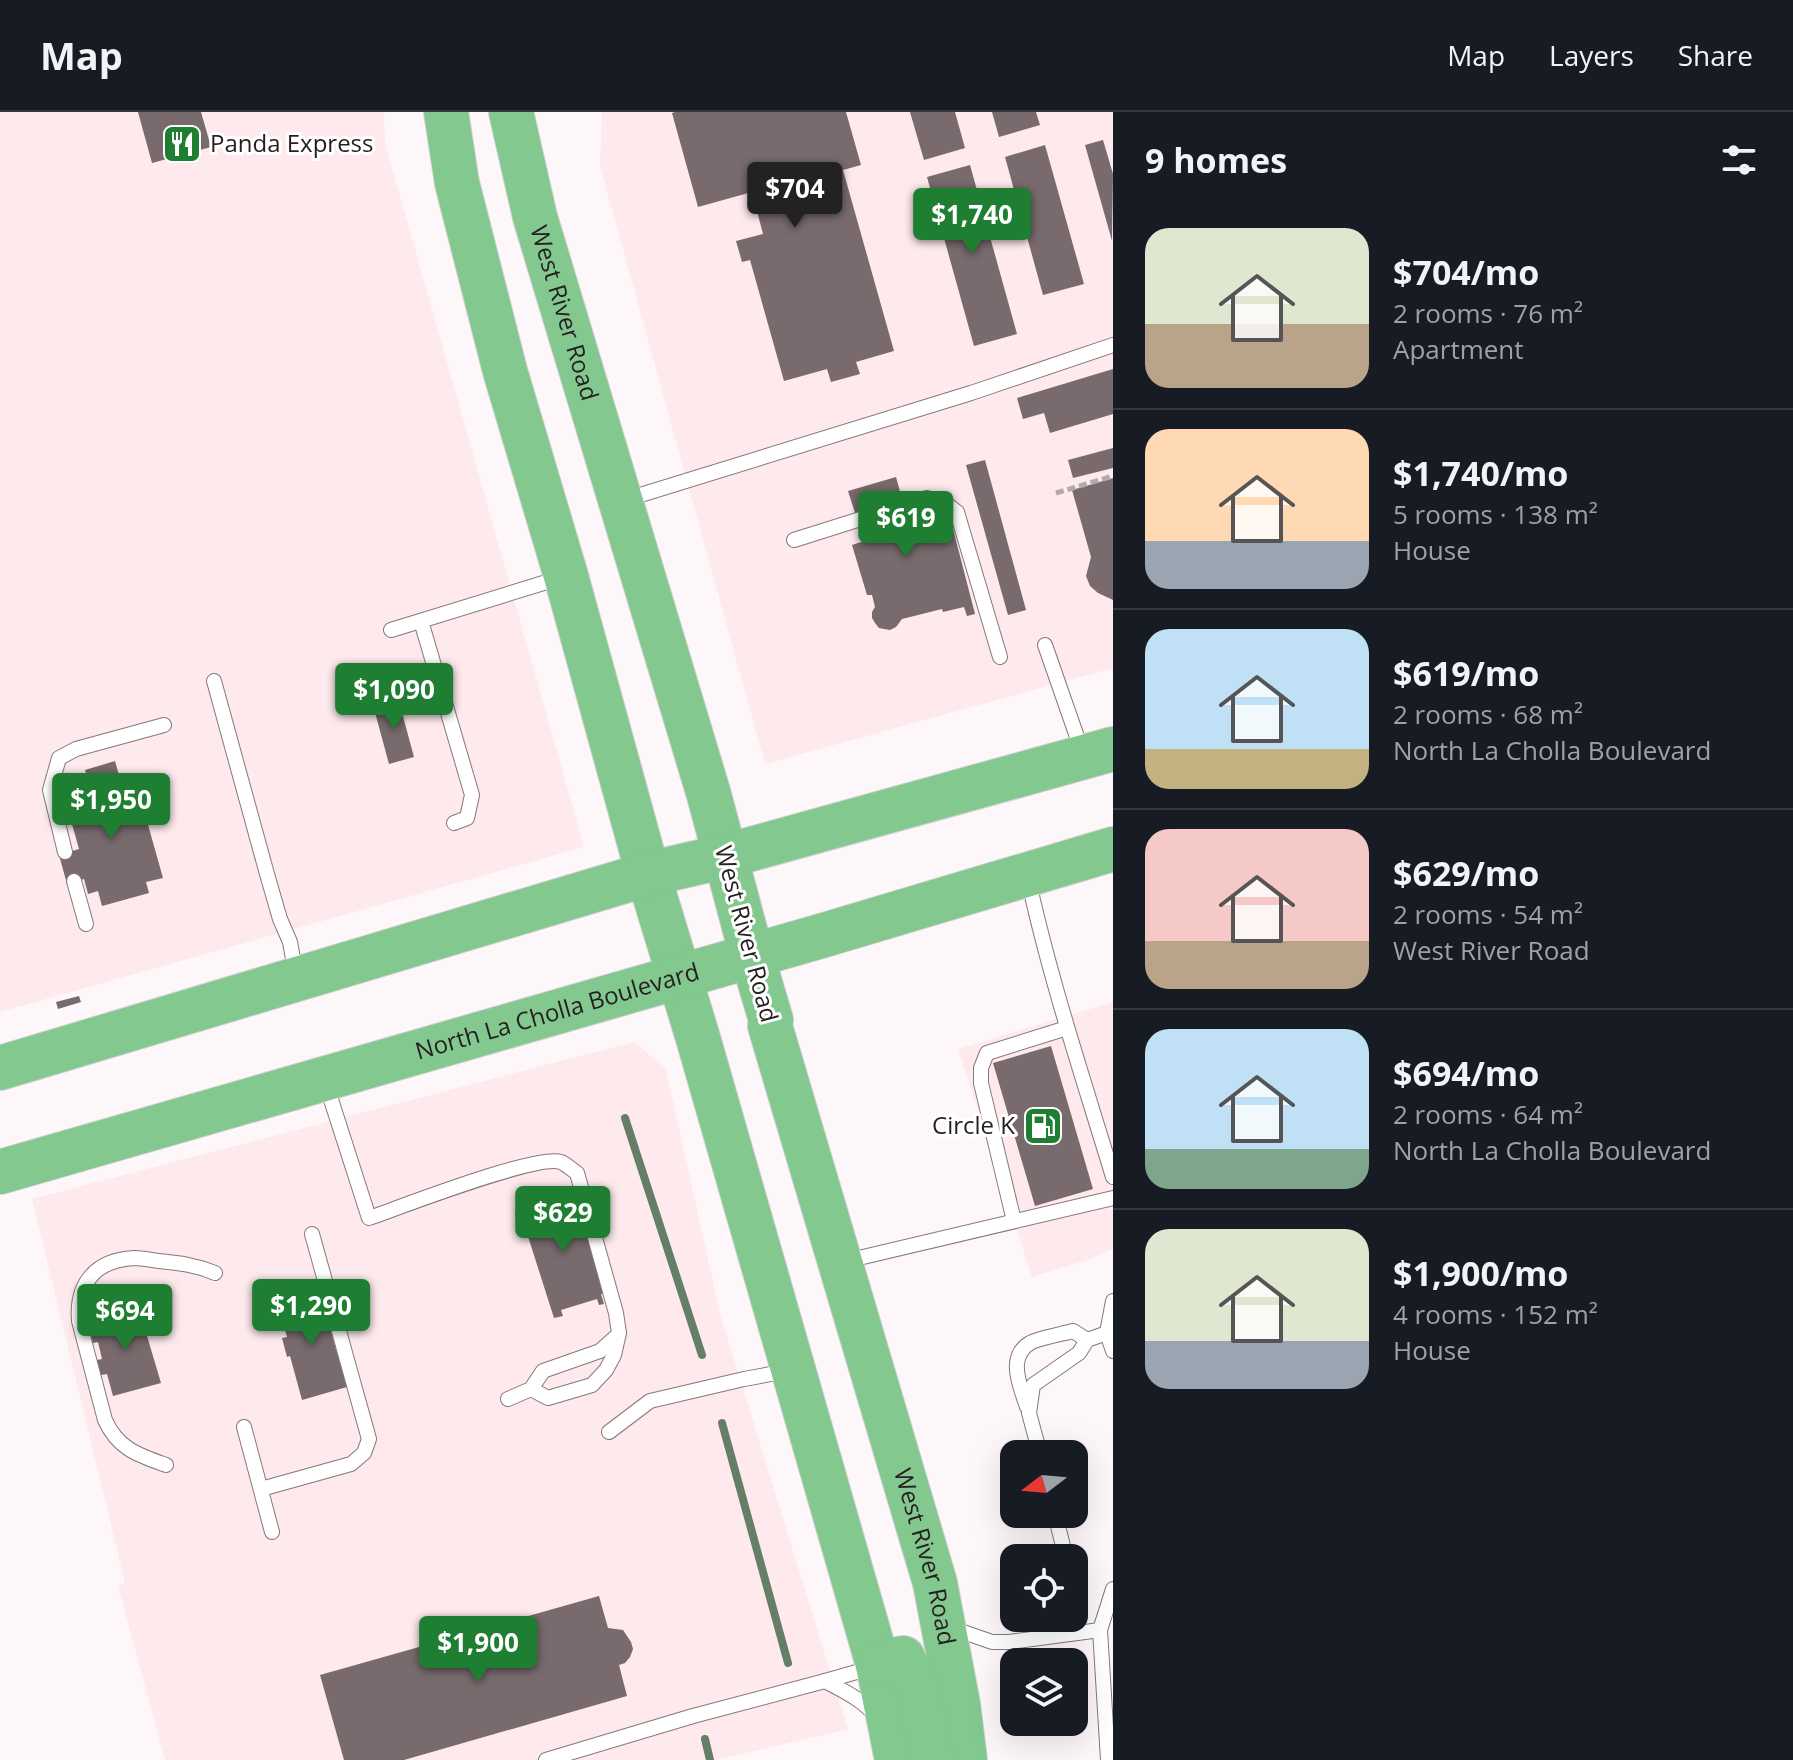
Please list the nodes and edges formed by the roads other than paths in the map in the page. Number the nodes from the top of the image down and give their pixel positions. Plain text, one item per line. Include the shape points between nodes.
1 (446, 112) edge
2 (511, 112) edge
3 (1113, 345) edge
4 (619, 501) junction
5 (794, 540) dead end
6 (566, 576) junction
7 (421, 621) junction
8 (391, 630) dead end
9 (1045, 645) dead end
10 (1000, 657) dead end
11 (214, 681) dead end
12 (164, 725) dead end
13 (1098, 753) edge
14 (454, 823) dead end
15 (1113, 830) edge
16 (65, 852) dead end
17 (1094, 854) edge
18 (726, 856) junction
19 (1027, 873) junction
20 (648, 874) junction
21 (74, 881) dead end
22 (86, 924) dead end
23 (752, 956) junction
24 (678, 978) junction
25 (297, 979) junction
26 (1067, 1028) junction
27 (0, 1068) edge
28 (325, 1079) junction
29 (3, 1168) edge
30 (1113, 1177) edge
31 (1113, 1198) edge
32 (1014, 1221) junction
33 (312, 1234) dead end
34 (841, 1262) junction
35 (215, 1273) dead end
36 (1113, 1301) edge
37 (619, 1333) junction
38 (1107, 1333) junction
39 (1087, 1340) junction
40 (1113, 1351) edge
41 (793, 1370) junction
42 (531, 1389) junction
43 (508, 1399) dead end
44 (1029, 1413) junction
45 (244, 1427) dead end
46 (609, 1432) dead end
47 (1036, 1440) edge
48 (166, 1465) dead end
49 (261, 1489) junction
50 (272, 1532) dead end
51 (1113, 1589) edge
52 (943, 1625) junction
53 (1100, 1630) junction
54 (1088, 1631) edge
55 (1078, 1632) edge
56 (878, 1665) junction
57 (825, 1681) junction
58 (896, 1747) edge
59 (546, 1760) edge
60 (932, 1760) edge
61 (965, 1760) edge
62 (1108, 1760) edge

1 - 6 main road via 457,183 505,371
2 - 4 main road, West River Road via 535,217
3 - 4 lane
4 - 18 main road, West River Road
5 - 10 lane via 927,498 944,502 957,512
6 - 7 lane
6 - 20 main road
7 - 8 lane
7 - 14 lane via 472,795 467,818
9 - 13 lane
11 - 25 lane
12 - 16 lane via 59,758 50,790
13 - 18 main road
15 - 17 main road
17 - 19 main road, North La Cholla Boulevard
18 - 20 main road
18 - 23 main road, West River Road
19 - 23 main road, North La Cholla Boulevard
19 - 26 lane
20 - 24 main road
20 - 25 main road
21 - 22 lane
23 - 24 main road, North La Cholla Boulevard
23 - 34 main road, West River Road
24 - 28 main road, North La Cholla Boulevard
24 - 41 main road
25 - 27 main road
26 - 30 lane
26 - 32 lane via 987,1053 981,1068
28 - 29 main road, North La Cholla Boulevard
28 - 37 lane via 369,1218 541,1161 561,1162 577,1173
31 - 32 lane
32 - 34 lane
33 - 49 lane via 369,1439 364,1453 351,1464
34 - 52 main road, West River Road
35 - 48 lane via 194,1264 134,1258 99,1269 81,1290 79,1321 110,1431 122,1445
36 - 38 lane
37 - 42 lane via 600,1351 543,1371
37 - 42 lane via 614,1355 592,1385 548,1398
38 - 39 lane
38 - 40 lane
39 - 44 lane via 1079,1353 1033,1385
39 - 44 lane via 1073,1331 1029,1343 1019,1356 1016,1374
41 - 46 lane via 650,1401
41 - 56 main road
42 - 43 lane
44 - 47 lane
45 - 49 lane
49 - 50 lane
51 - 53 lane
52 - 55 lane via 992,1642
52 - 61 main road, West River Road
53 - 54 lane
53 - 62 lane
56 - 57 lane
56 - 58 main road
56 - 60 main road via 903,1658 918,1690
57 - 58 lane via 871,1709
57 - 59 lane

